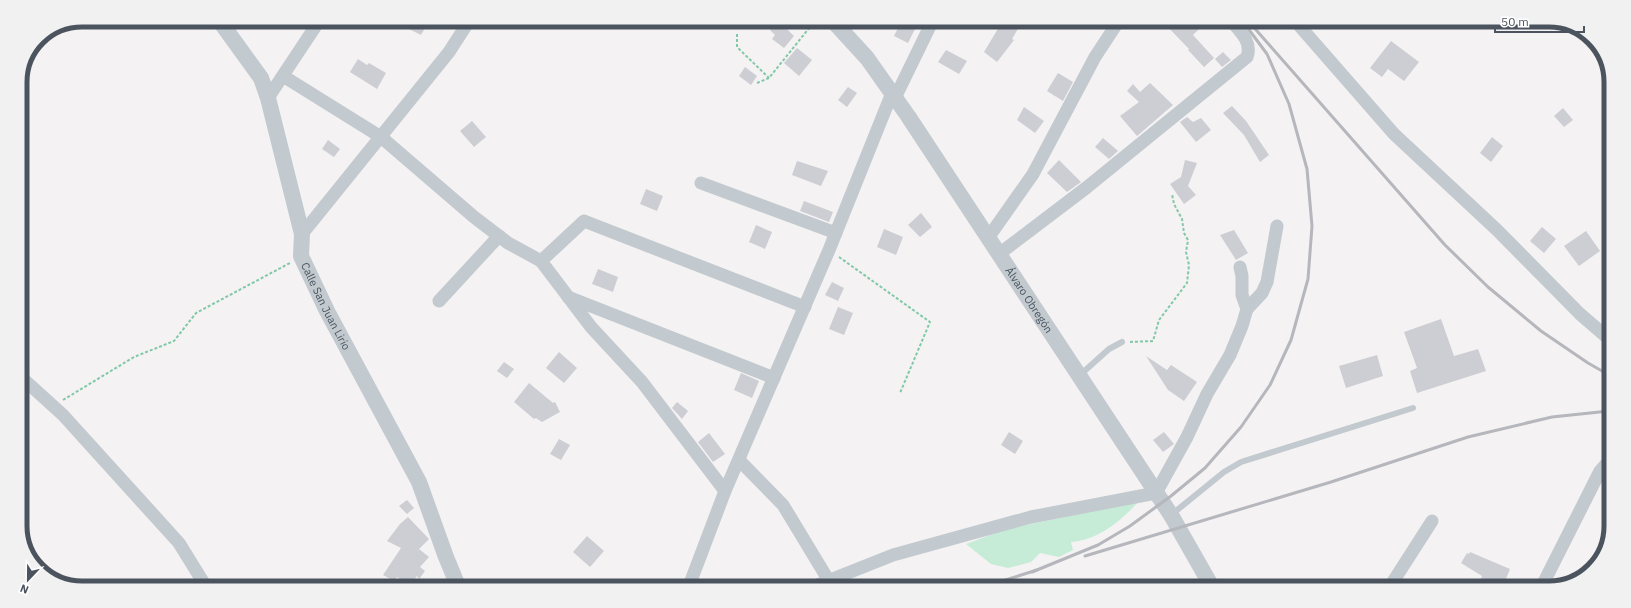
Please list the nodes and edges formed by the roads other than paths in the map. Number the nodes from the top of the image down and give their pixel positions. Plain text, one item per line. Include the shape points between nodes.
1 (224, 27) edge
2 (314, 27) edge
3 (466, 27) edge
4 (839, 27) edge
5 (929, 27) edge
6 (1115, 27) edge
7 (1236, 27) edge
8 (1300, 27) edge
9 (283, 76) junction
10 (894, 96) junction
11 (268, 98) junction
12 (381, 137) junction
13 (701, 183) dead end
14 (1277, 226) dead end
15 (836, 233) junction
16 (302, 234) junction
17 (498, 236) junction
18 (988, 238) junction
19 (999, 254) junction
20 (541, 261) junction
21 (1240, 267) dead end
22 (568, 297) junction
23 (439, 301) dead end
24 (805, 307) junction
25 (1247, 309) junction
26 (1604, 335) edge
27 (1122, 342) road end
28 (1078, 376) junction
29 (774, 378) junction
30 (27, 382) edge
31 (1413, 408) dead end
32 (739, 460) junction
33 (1604, 466) edge
34 (725, 491) junction
35 (1156, 493) junction
36 (1171, 515) junction
37 (1432, 521) dead end
38 (203, 581) edge
39 (456, 581) edge
40 (691, 581) edge
41 (829, 581) joint
42 (1209, 581) edge
43 (1393, 581) edge
44 (1545, 581) edge

1 - 11 street, Calle San Juan Lirio via 261,78
2 - 9 street
3 - 12 street
4 - 10 street, Álvaro Obregón via 867,58
5 - 10 street
6 - 18 street via 1095,57 1033,174
7 - 19 street via 1246,38 1249,50 1247,57 1086,188
8 - 26 street via 1394,134
9 - 11 street
9 - 12 street
10 - 15 street
10 - 18 street, Álvaro Obregón
11 - 16 street, Calle San Juan Lirio
12 - 16 street
12 - 17 street
13 - 15 street
14 - 25 street via 1267,282 1262,293
15 - 24 street
16 - 39 street, Calle San Juan Lirio via 301,256 327,311 419,482
17 - 20 street
17 - 23 street
18 - 19 street, Álvaro Obregón
19 - 28 street, Álvaro Obregón
20 - 22 street
20 - 24 street via 584,221
21 - 25 street via 1242,295
22 - 29 street
22 - 34 street via 591,327 642,382
24 - 29 street
25 - 35 street via 1230,355
27 - 28 lane via 1109,349
28 - 35 street, Álvaro Obregón
29 - 32 street
30 - 38 street via 63,415 179,543
31 - 36 lane via 1241,462 1224,472
32 - 34 street
32 - 41 street via 783,506
33 - 44 street
34 - 40 street
35 - 36 street, Álvaro Obregón
35 - 41 street via 1031,516 893,555
36 - 42 street, Álvaro Obregón
37 - 43 street

